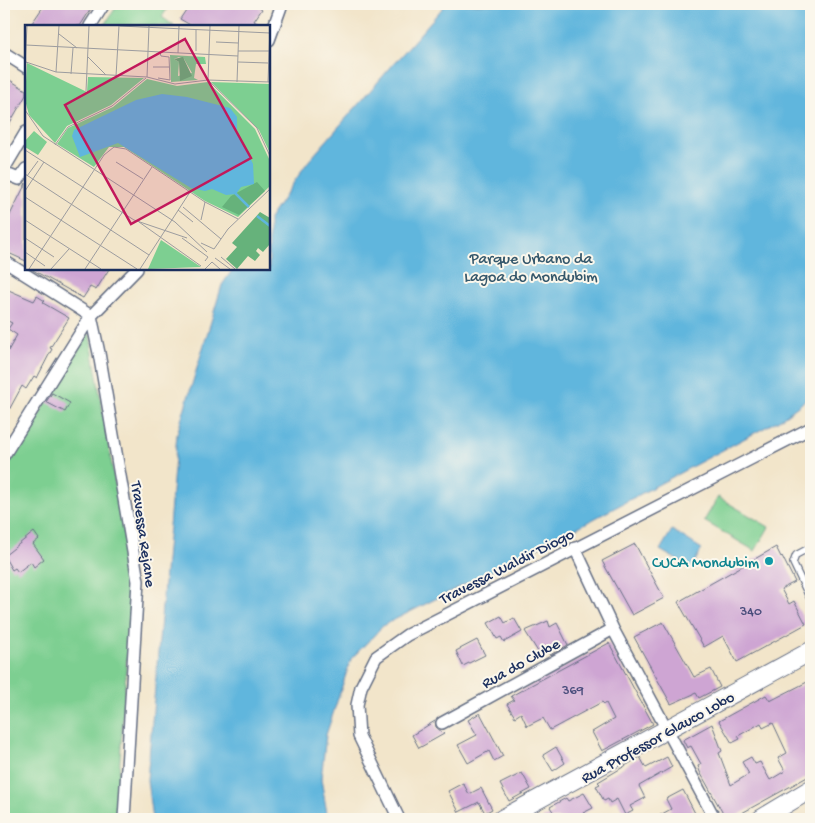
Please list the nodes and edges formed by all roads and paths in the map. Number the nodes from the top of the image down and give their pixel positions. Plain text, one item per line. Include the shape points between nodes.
1 (104, 4) edge
2 (282, 4) edge
3 (91, 25) edge
4 (270, 37) edge
5 (4, 53) edge
6 (25, 66) edge
7 (25, 134) edge
8 (25, 170) edge
9 (4, 171) edge
10 (4, 261) edge
11 (136, 270) edge
12 (91, 316) junction
13 (811, 428) edge
14 (4, 455) edge
15 (811, 547) edge
16 (575, 548) junction
17 (811, 601) edge
18 (613, 629) junction
19 (811, 652) edge
20 (442, 723) dead end
21 (666, 730) junction
22 (811, 789) edge
23 (124, 819) edge
24 (399, 819) edge
25 (502, 819) edge
26 (715, 819) edge
27 (761, 819) edge

1 - 3 street
2 - 4 street
5 - 6 street
7 - 9 street
8 - 9 street via 18,179
10 - 12 street
11 - 12 street
12 - 14 street
12 - 23 street, Travessa Rejane via 138,580
13 - 16 street, Travessa Waldir Diogo
15 - 17 lane via 796,556 793,563
16 - 18 street
16 - 24 street, Travessa Waldir Diogo via 407,635 376,657 361,687 357,705 359,736
18 - 20 street, Rua do Clube
18 - 21 street
19 - 21 main road, Rua Professor Glauco Lobo
21 - 25 main road, Rua Professor Glauco Lobo
21 - 26 street
22 - 27 main road

